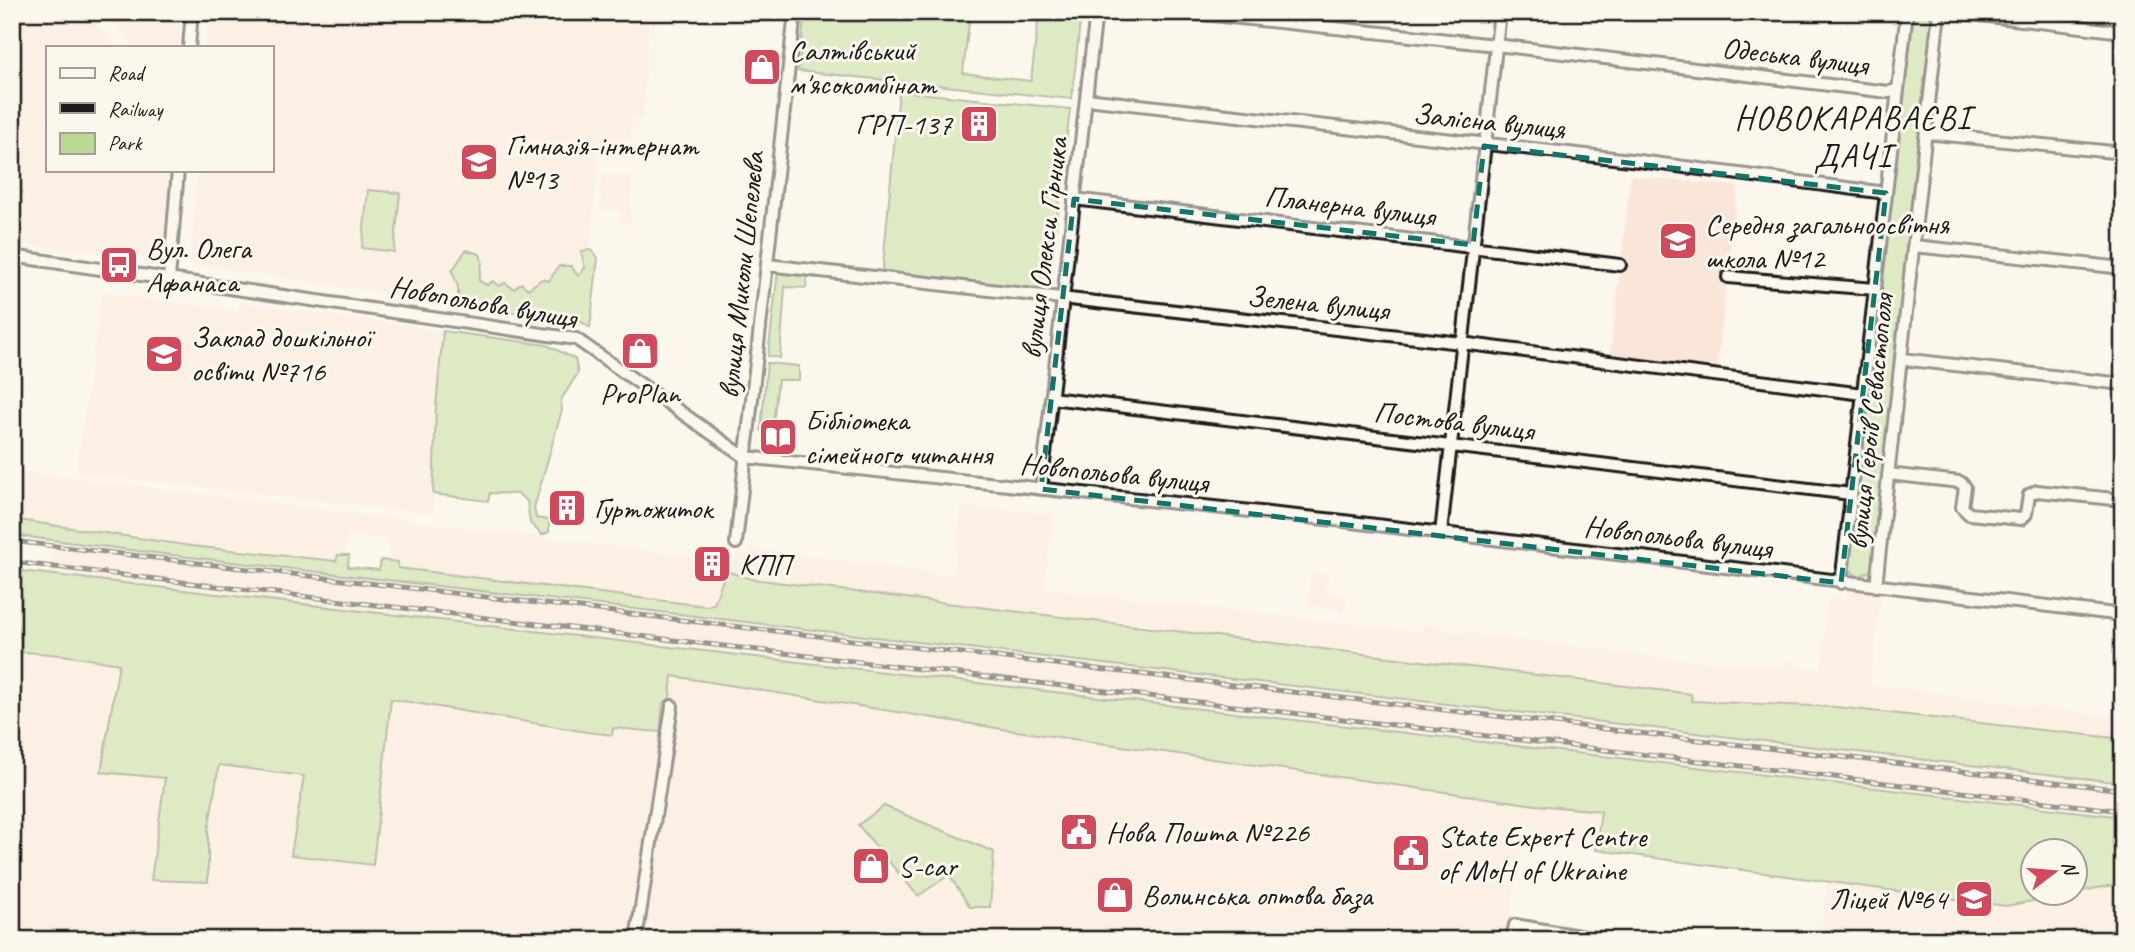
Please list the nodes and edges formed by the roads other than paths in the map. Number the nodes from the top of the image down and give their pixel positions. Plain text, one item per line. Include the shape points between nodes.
1 (192, 12) edge
2 (794, 12) edge
3 (1096, 12) edge
4 (1184, 12) edge
5 (1500, 12) edge
6 (1907, 12) edge
7 (1939, 12) edge
8 (1954, 12) edge
9 (2123, 32) edge
10 (1496, 45) junction
11 (189, 46) edge
12 (1898, 90) junction
13 (1086, 99) junction
14 (1926, 133) junction
15 (1484, 146) junction
16 (2123, 153) edge
17 (178, 172) edge
18 (1886, 193) junction
19 (1074, 199) junction
20 (1472, 245) junction
21 (1914, 246) junction
22 (12, 256) edge
23 (767, 265) junction
24 (1620, 265) dead end
25 (2123, 268) edge
26 (1728, 278) dead end
27 (169, 279) junction
28 (1875, 289) junction
29 (1063, 299) junction
30 (1461, 344) junction
31 (1901, 359) junction
32 (2123, 384) edge
33 (1863, 394) junction
34 (1051, 398) junction
35 (1449, 444) junction
36 (746, 457) junction
37 (1888, 474) junction
38 (1041, 489) junction
39 (1851, 494) junction
40 (2123, 500) edge
41 (1441, 533) junction
42 (736, 543) dead end
43 (1841, 583) junction
44 (1876, 586) junction
45 (2123, 615) edge
46 (672, 706) dead end
47 (636, 940) edge
48 (1512, 940) edge
49 (1602, 940) edge

1 - 11 street
2 - 23 street, вулиця Миколи Шепелєва
3 - 13 street, вулиця Олекси Гірника
4 - 10 street, Одеська вулиця
5 - 10 street
6 - 12 street, вулиця Героїв Севастополя
7 - 14 street, вулиця Героїв Севастополя
8 - 9 street
10 - 12 street, Одеська вулиця
10 - 15 street
12 - 18 street, вулиця Героїв Севастополя
13 - 15 street, Залісна вулиця
13 - 19 street, вулиця Олекси Гірника
14 - 16 street
14 - 21 street, вулиця Героїв Севастополя
15 - 18 street, Залісна вулиця
15 - 20 street
17 - 27 street
18 - 28 street, вулиця Героїв Севастополя
19 - 20 street, Планерна вулиця
19 - 29 street, вулиця Олекси Гірника
20 - 24 street, Планерна вулиця
20 - 30 street
21 - 25 street
21 - 31 street, вулиця Героїв Севастополя
22 - 27 street, Новопольова вулиця
23 - 29 street, Зелена вулиця
23 - 36 street, вулиця Миколи Шепелєва
26 - 28 street
27 - 36 street, Новопольова вулиця via 576,339
28 - 33 street, вулиця Героїв Севастополя
29 - 30 street, Зелена вулиця
29 - 34 street, вулиця Олекси Гірника
30 - 33 street, Зелена вулиця
30 - 35 street
31 - 32 street
31 - 37 street, вулиця Героїв Севастополя
33 - 39 street, вулиця Героїв Севастополя
34 - 35 street, Постова вулиця
34 - 38 street, вулиця Олекси Гірника
35 - 39 street, Постова вулиця
35 - 41 street
36 - 38 street, Новопольова вулиця
36 - 42 street, вулиця Миколи Шепелєва
37 - 40 street via 1960,482 1965,487 1962,507 1969,514 2021,519 2029,495 2037,491
37 - 44 street, вулиця Героїв Севастополя
38 - 41 street, Новопольова вулиця
39 - 43 street, вулиця Героїв Севастополя
41 - 43 street, Новопольова вулиця
43 - 44 street, Новопольова вулиця
44 - 45 street, Новопольова вулиця
46 - 47 street
48 - 49 street via 1515,925

